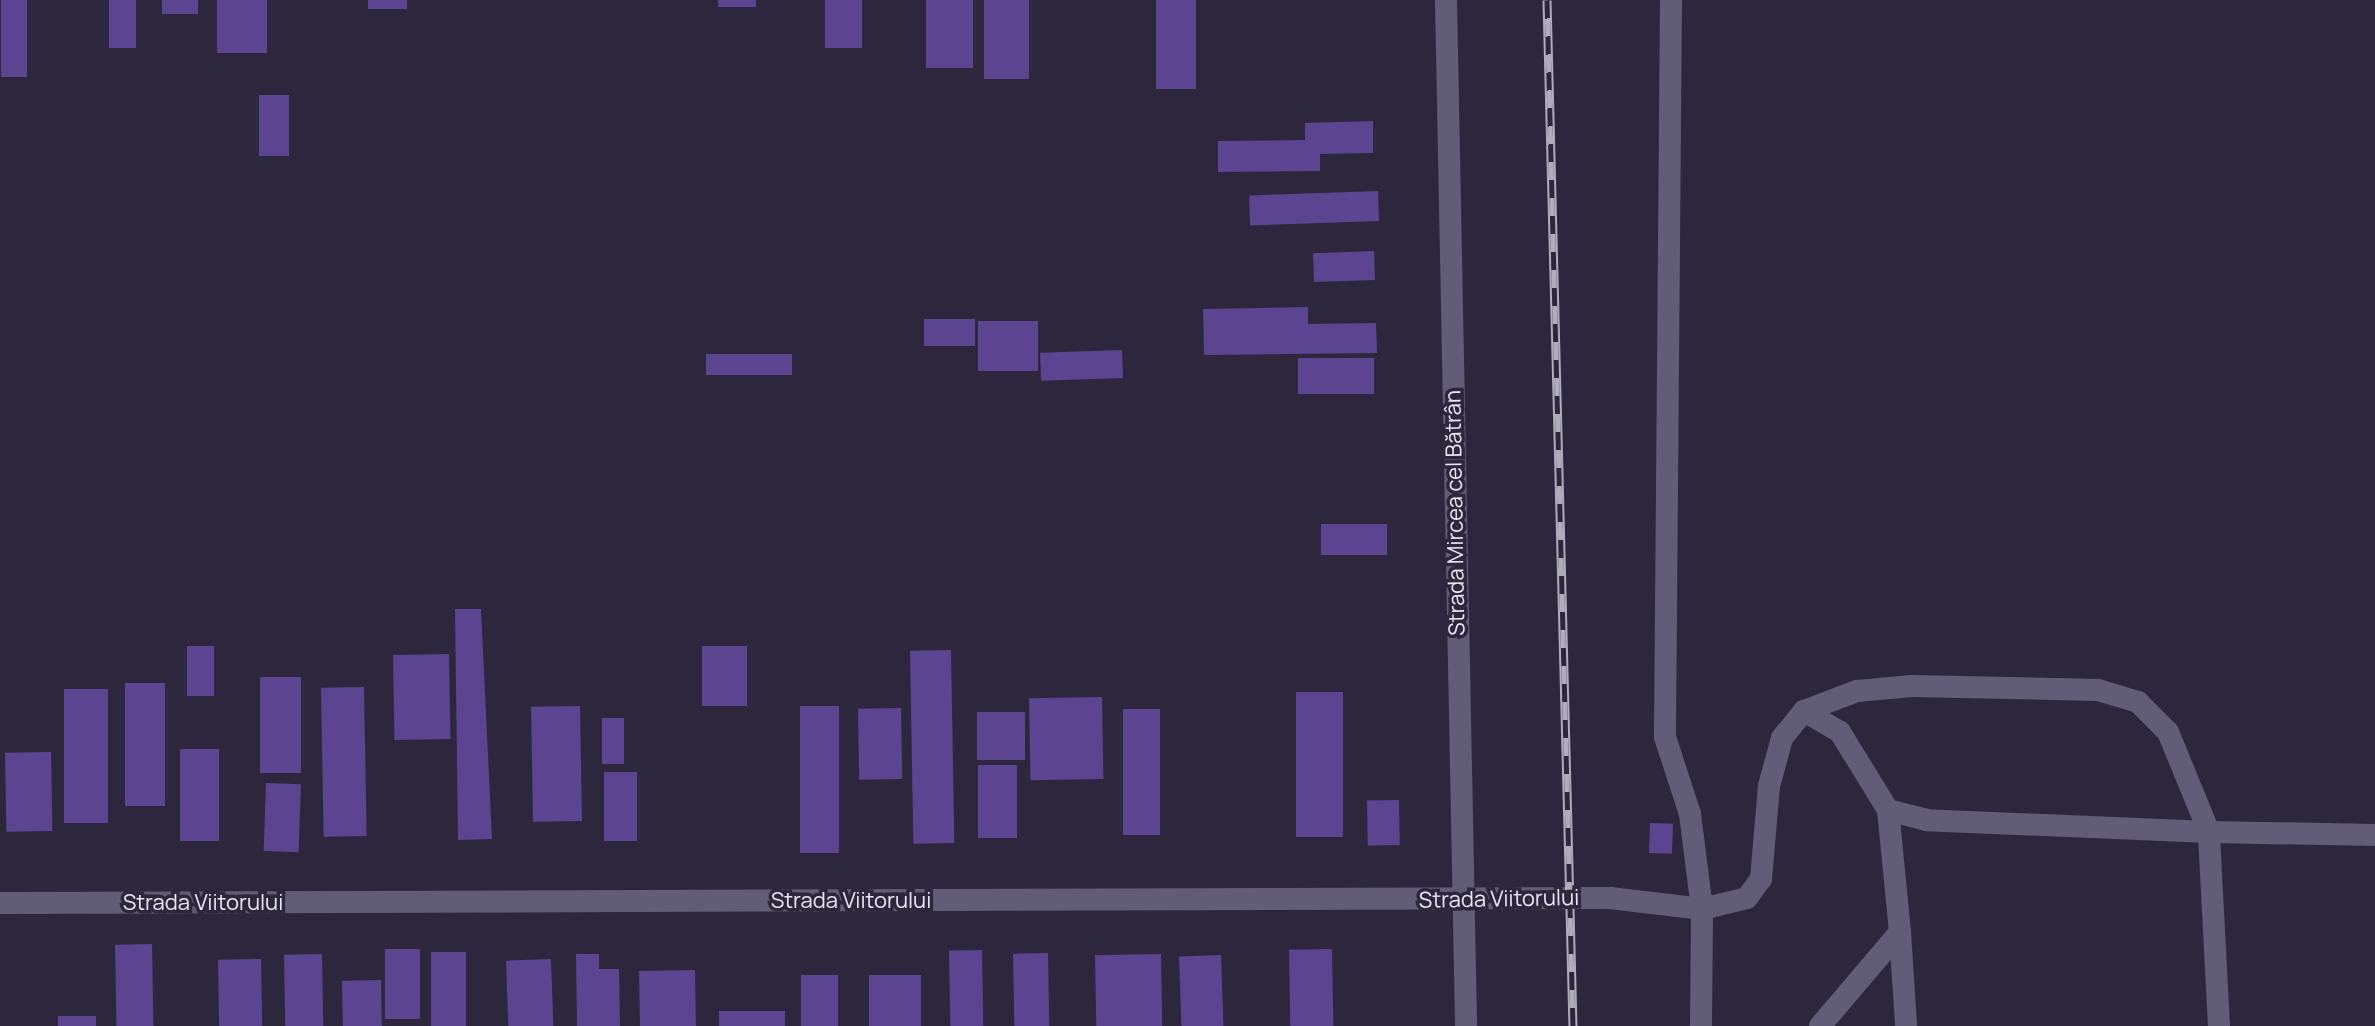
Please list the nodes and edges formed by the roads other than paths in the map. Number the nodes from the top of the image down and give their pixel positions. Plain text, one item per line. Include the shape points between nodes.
1 (1446, 0) edge
2 (1671, 0) edge
3 (1804, 711) junction
4 (1888, 810) junction
5 (2209, 832) junction
6 (2375, 835) edge
7 (1463, 901) junction
8 (0, 903) edge
9 (1702, 909) junction
10 (1900, 932) junction
11 (1466, 1026) edge
12 (1701, 1026) edge
13 (1820, 1026) edge
14 (1906, 1026) edge
15 (2219, 1026) edge

1 - 7 street, Strada Mircea cel Bătrân
2 - 9 street via 1665,737 1690,814
3 - 4 street via 1840,732
3 - 5 street via 1857,691 1912,686 2098,690 2125,698 2168,732
3 - 9 street via 1782,738 1769,786 1761,879 1747,898
4 - 5 street via 1927,820
4 - 10 street
5 - 6 street
5 - 15 street
7 - 8 street, Strada Viitorului
7 - 9 street, Strada Viitorului via 1610,898
7 - 11 street, Strada Mircea cel Bătrân
9 - 12 street
10 - 13 street
10 - 14 street

